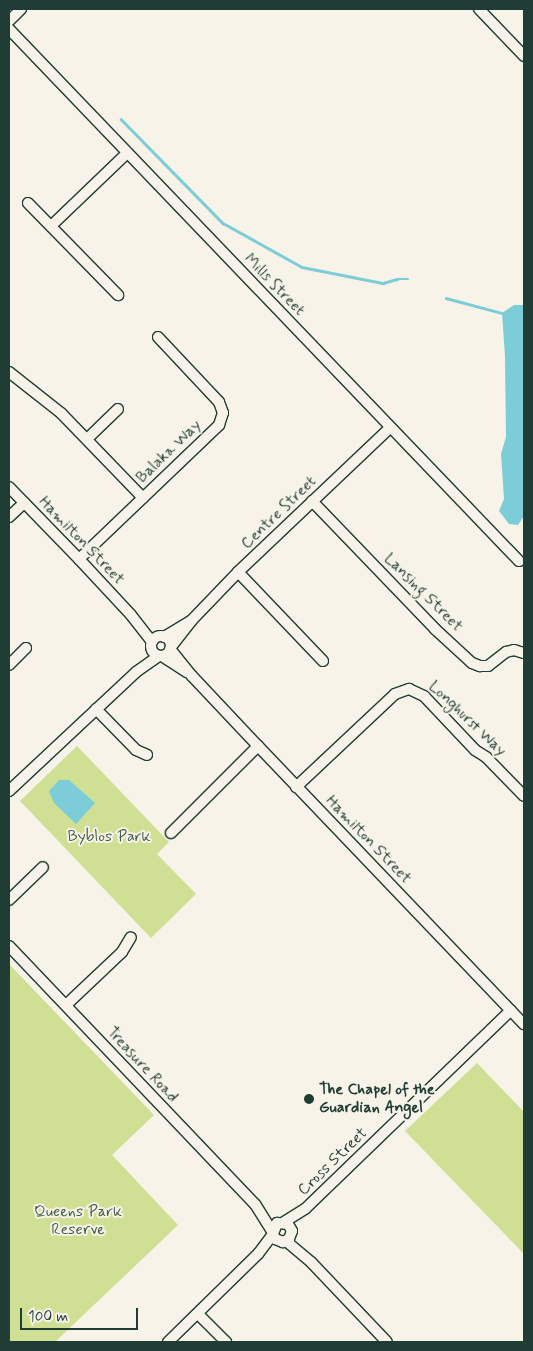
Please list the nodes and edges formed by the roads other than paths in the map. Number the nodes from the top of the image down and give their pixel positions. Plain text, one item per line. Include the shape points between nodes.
1 (21, 9) edge
2 (479, 9) edge
3 (9, 22) edge
4 (9, 29) edge
5 (524, 56) edge
6 (127, 153) junction
7 (28, 202) dead end
8 (51, 226) junction
9 (118, 295) dead end
10 (158, 337) dead end
11 (9, 372) edge
12 (118, 409) dead end
13 (390, 428) junction
14 (87, 439) junction
15 (9, 487) edge
16 (143, 498) junction
17 (312, 501) junction
18 (24, 503) junction
19 (9, 518) edge
20 (80, 559) junction
21 (519, 562) dead end
22 (238, 572) junction
23 (161, 647) junction
24 (26, 648) dead end
25 (524, 653) edge
26 (323, 661) dead end
27 (9, 665) edge
28 (96, 709) junction
29 (258, 746) junction
30 (147, 755) dead end
31 (11, 786) edge
32 (296, 787) junction
33 (524, 796) edge
34 (171, 833) dead end
35 (43, 867) dead end
36 (9, 900) edge
37 (131, 937) dead end
38 (9, 946) edge
39 (66, 1006) junction
40 (511, 1010) junction
41 (524, 1024) edge
42 (255, 1204) junction
43 (305, 1209) junction
44 (283, 1222) junction
45 (282, 1235) junction
46 (198, 1314) junction
47 (168, 1342) edge
48 (226, 1342) edge
49 (387, 1342) edge

1 - 3 street
2 - 5 street
4 - 6 street, Mills Street
6 - 8 street
6 - 13 street, Mills Street
7 - 8 street
8 - 9 street
10 - 16 street, Balaka Way via 219,402 223,412 219,425
11 - 14 street via 61,413
12 - 14 street
13 - 17 street, Centre Street
13 - 21 street, Mills Street
14 - 16 street
15 - 18 street, Hamilton Street
16 - 20 street, Balaka Way
17 - 22 street, Centre Street
17 - 25 street, Lansing Street via 472,663 488,666 506,652
18 - 19 street
18 - 20 street, Hamilton Street
20 - 23 street, Hamilton Street
22 - 23 street, Centre Street
22 - 26 street
23 - 28 street, Centre Street
23 - 29 street, Hamilton Street
24 - 27 street
28 - 30 street via 136,750
28 - 31 street, Centre Street
29 - 32 street, Hamilton Street
29 - 34 street
32 - 33 street, Longhurst Way via 395,694 408,689 424,696
32 - 40 street, Hamilton Street
35 - 36 street
37 - 39 street via 122,952
38 - 39 street, Treasure Road
39 - 42 street, Treasure Road
40 - 41 street, Hamilton Street
40 - 43 street, Cross Street
42 - 44 street, Treasure Road
42 - 45 street, Treasure Road
43 - 44 street, Cross Street
43 - 45 street, Cross Street
44 - 45 street, Treasure Road
44 - 45 street, Cross Street via 274,1226
45 - 46 street, Cross Street via 258,1254
45 - 49 street, Treasure Road
46 - 47 street, Cross Street
46 - 48 street

